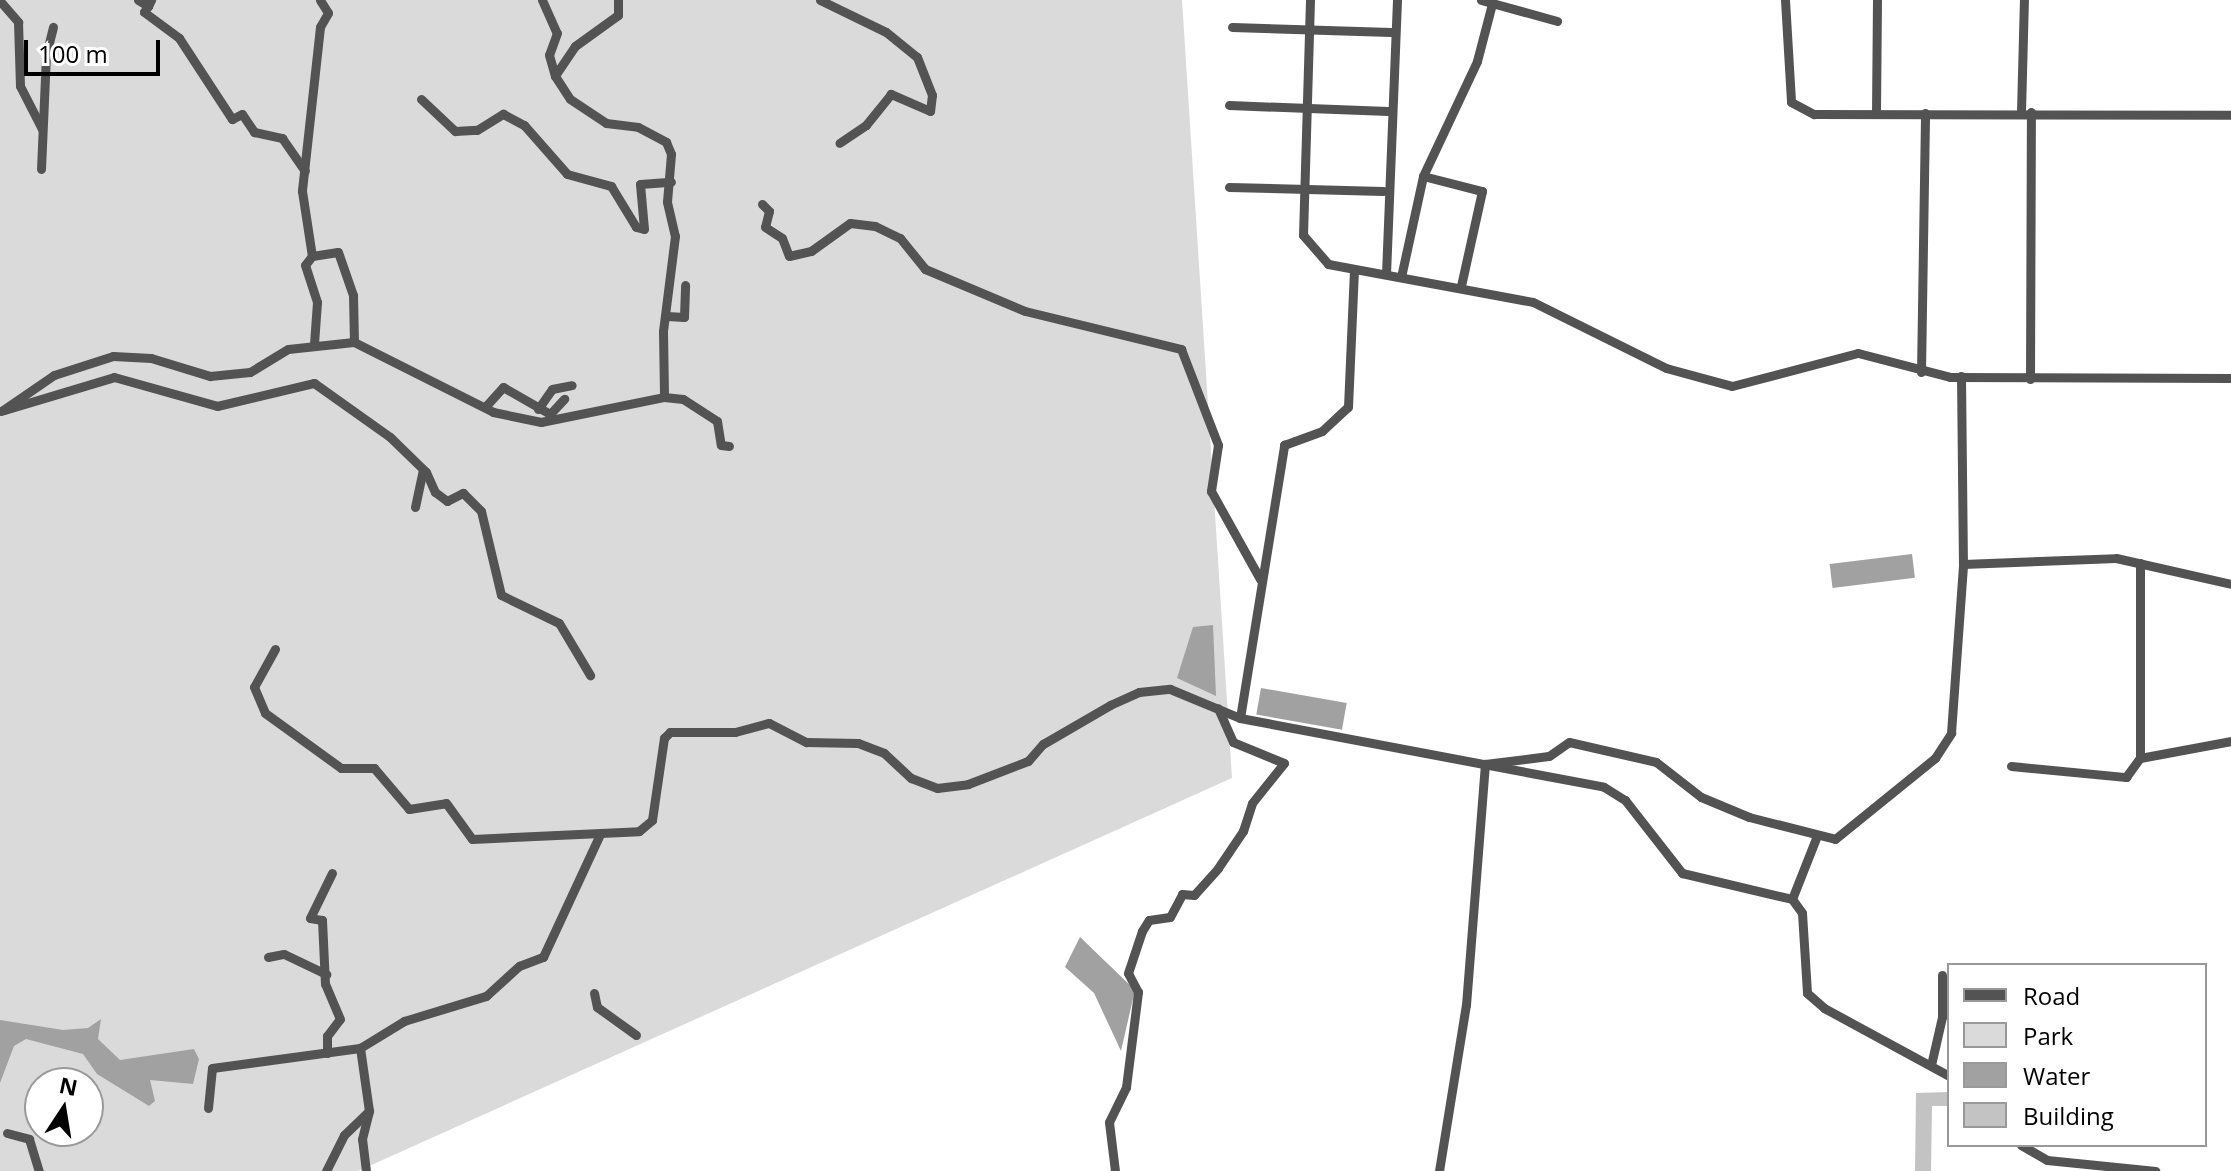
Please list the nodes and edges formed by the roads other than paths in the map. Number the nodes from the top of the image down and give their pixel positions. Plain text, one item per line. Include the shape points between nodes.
1 (138, 0) edge
2 (320, 0) edge
3 (542, 0) edge
4 (618, 0) edge
5 (820, 0) edge
6 (1310, 0) edge
7 (1397, 0) edge
8 (1481, 0) edge
9 (1785, 0) edge
10 (1877, 0) edge
11 (2024, 0) edge
12 (0, 1) edge
13 (150, 3) edge
14 (1492, 4) junction
15 (1557, 21) dead end
16 (53, 27) dead end
17 (1232, 27) dead end
18 (1309, 28) junction
19 (1391, 32) dead end
20 (555, 76) junction
21 (421, 99) dead end
22 (1229, 105) dead end
23 (1307, 108) junction
24 (1388, 111) dead end
25 (2026, 112) junction
26 (1876, 113) junction
27 (1925, 113) junction
28 (2231, 115) edge
29 (42, 129) junction
30 (839, 143) dead end
31 (41, 169) dead end
32 (305, 171) junction
33 (1423, 176) junction
34 (671, 182) junction
35 (1229, 187) dead end
36 (1304, 188) junction
37 (1383, 191) dead end
38 (762, 204) dead end
39 (312, 256) junction
40 (1354, 271) junction
41 (1386, 274) junction
42 (1401, 277) junction
43 (685, 285) dead end
44 (1461, 286) junction
45 (667, 316) junction
46 (354, 342) junction
47 (314, 344) junction
48 (1921, 372) junction
49 (1961, 376) junction
50 (2231, 378) edge
51 (2030, 379) junction
52 (572, 385) dead end
53 (664, 397) junction
54 (564, 399) dead end
55 (485, 407) junction
56 (538, 409) junction
57 (0, 412) edge
58 (729, 446) dead end
59 (423, 470) junction
60 (415, 507) dead end
61 (2140, 563) junction
62 (1963, 564) junction
63 (1260, 579) junction
64 (2231, 584) edge
65 (275, 649) dead end
66 (590, 675) dead end
67 (1218, 708) junction
68 (1240, 718) junction
69 (2231, 741) edge
70 (2140, 758) junction
71 (1485, 764) junction
72 (2011, 766) dead end
73 (600, 834) junction
74 (1816, 838) junction
75 (332, 873) dead end
76 (1792, 899) junction
77 (268, 957) dead end
78 (326, 974) junction
79 (1942, 975) dead end
80 (594, 993) dead end
81 (636, 1035) dead end
82 (360, 1048) junction
83 (327, 1053) junction
84 (1931, 1065) junction
85 (1947, 1075) edge
86 (208, 1108) dead end
87 (369, 1111) junction
88 (7, 1133) dead end
89 (2024, 1147) edge
90 (2075, 1163) junction
91 (39, 1171) edge
92 (326, 1171) edge
93 (366, 1171) edge
94 (1115, 1171) edge
95 (1439, 1171) edge
96 (2062, 1171) edge
97 (2155, 1171) edge

1 - 13 street
2 - 32 street via 328,13 320,27
3 - 20 street via 557,33 549,55
4 - 20 street via 618,15 575,46
5 - 30 street via 886,32 917,57 930,80 930,111 891,94 866,125
6 - 18 street
7 - 41 street
8 - 14 street
9 - 26 street via 1791,102 1814,114
10 - 26 street
11 - 25 street
12 - 29 street via 18,22 20,86
13 - 32 street via 144,12 170,27 217,89 232,119 242,114 254,132 282,138
14 - 15 street
14 - 33 street via 1477,61
16 - 29 street
17 - 18 street
18 - 19 street
18 - 23 street
20 - 34 street via 570,99 606,123 638,127 666,142
21 - 34 street via 455,131 477,130 503,114 524,125 567,174 611,186 636,227 644,229 640,184
22 - 23 street
23 - 24 street
23 - 36 street
25 - 27 street
25 - 28 street
25 - 51 street
26 - 27 street
27 - 48 street
29 - 31 street
32 - 39 street via 302,191
33 - 42 street
33 - 44 street via 1482,191
34 - 45 street via 667,202 675,236
35 - 36 street
36 - 37 street
36 - 40 street via 1303,235 1314,253
38 - 63 street via 769,211 765,227 782,238 789,256 811,251 850,223 875,226 900,238 925,269 1025,311 1181,349 1218,445 1211,491
39 - 46 street via 338,252 353,295
39 - 47 street via 305,265 317,302
40 - 41 street
40 - 63 street via 1348,407 1322,431 1284,445
41 - 42 street
42 - 44 street
43 - 45 street via 684,317
44 - 48 street via 1533,302 1704,382 1732,386 1773,380 1858,353
45 - 53 street
46 - 47 street
46 - 55 street
47 - 57 street via 288,349 250,372 210,376 151,358 113,356 54,375
48 - 49 street
49 - 51 street
49 - 62 street
50 - 51 street
52 - 56 street via 552,389
53 - 55 street via 541,422
53 - 58 street via 683,399 717,421 721,445
54 - 56 street via 550,414
55 - 56 street via 503,387
57 - 59 street via 114,377 217,406 314,383
59 - 60 street
59 - 66 street via 447,501 463,493 481,511 501,595 559,623
61 - 62 street via 2116,558
61 - 64 street
61 - 70 street
62 - 74 street via 1951,733 1935,758 1875,812 1835,839
63 - 68 street
65 - 73 street via 254,687 265,713 341,768 374,768 409,809 446,803 472,839
67 - 68 street
67 - 73 street via 1170,689 1139,692 1043,744 1028,761 968,784 937,788 911,778 884,753 858,743 806,742 769,723 735,732 670,732 664,738 652,820 639,831
67 - 94 street via 1233,742 1284,763 1252,803 1243,831 1218,868 1194,895 1182,894 1170,917 1149,920 1142,931 1128,973 1138,992 1126,1087 1109,1122
68 - 71 street
69 - 70 street
70 - 72 street via 2126,777
71 - 74 street via 1549,756 1569,742 1656,762 1701,797
71 - 76 street via 1604,787 1625,800 1682,873
71 - 95 street via 1466,1005
73 - 82 street via 543,957 519,966 486,996 404,1021
74 - 76 street
75 - 78 street via 310,918 322,920
76 - 84 street via 1802,913 1807,993 1824,1008
77 - 78 street via 284,954
78 - 83 street via 340,1019 327,1036
79 - 84 street via 1942,1017
80 - 81 street via 597,1007
82 - 83 street
82 - 87 street
83 - 86 street via 212,1068
84 - 85 street
87 - 92 street via 344,1135 337,1160 327,1162
87 - 93 street via 362,1139
88 - 91 street via 29,1139
89 - 90 street via 2047,1160
90 - 96 street
90 - 97 street

